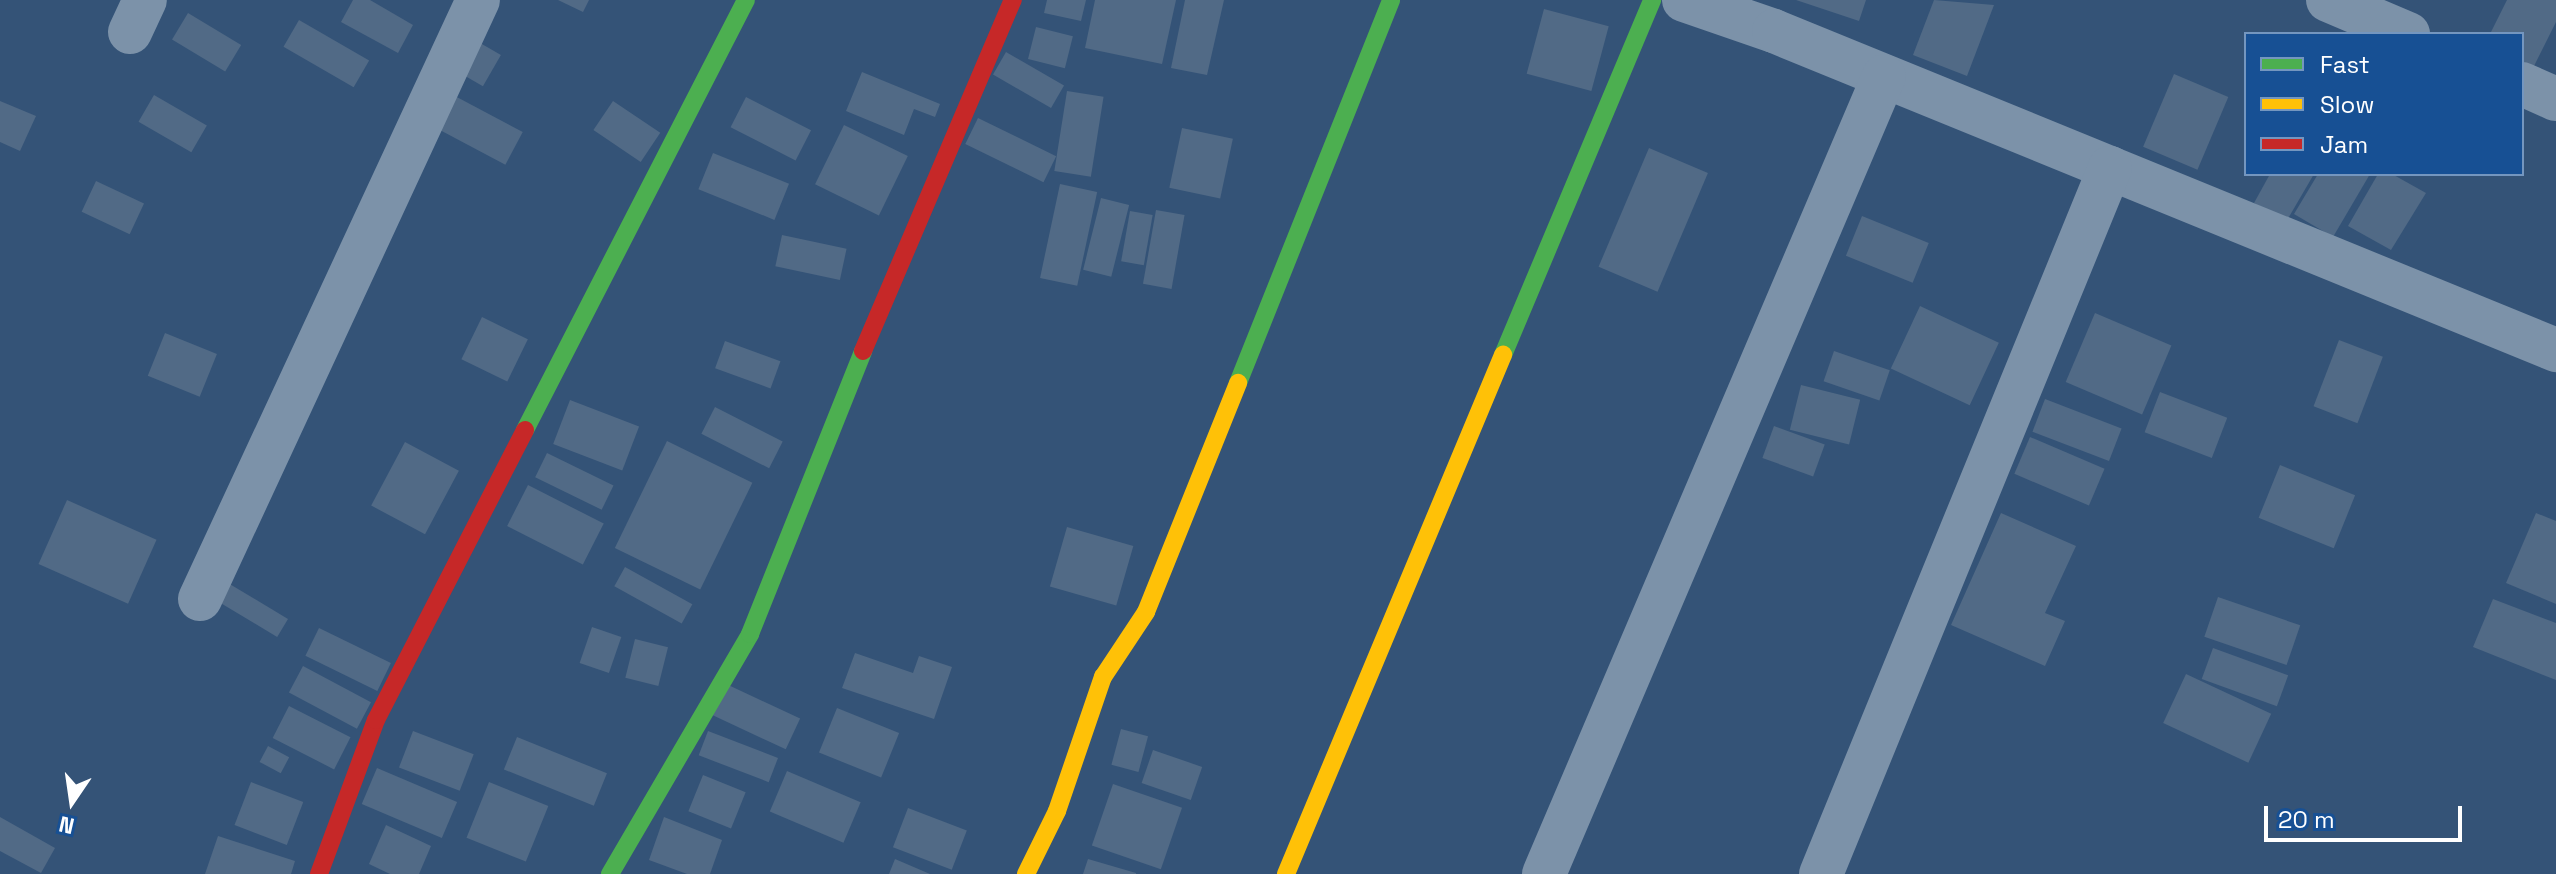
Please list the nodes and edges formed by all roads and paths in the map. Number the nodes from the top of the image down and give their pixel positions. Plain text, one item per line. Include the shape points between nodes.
1 (478, 0) edge
2 (746, 0) edge
3 (1013, 0) edge
4 (1391, 0) edge
5 (1652, 0) edge
6 (1684, 0) edge
7 (2328, 0) edge
8 (2403, 32) edge
9 (1884, 76) junction
10 (2524, 85) edge
11 (2556, 99) edge
12 (2110, 168) junction
13 (2556, 350) edge
14 (200, 599) dead end
15 (319, 874) edge
16 (610, 874) edge
17 (1026, 874) edge
18 (1286, 874) edge
19 (1544, 874) edge
20 (1821, 874) edge

1 - 14 street
2 - 15 street via 376,720
3 - 16 street via 907,240 750,634
4 - 17 street via 1146,612 1103,677 1057,811
5 - 18 street
6 - 9 street
7 - 8 street
9 - 12 street
9 - 19 street
10 - 11 street
12 - 13 street
12 - 20 street

